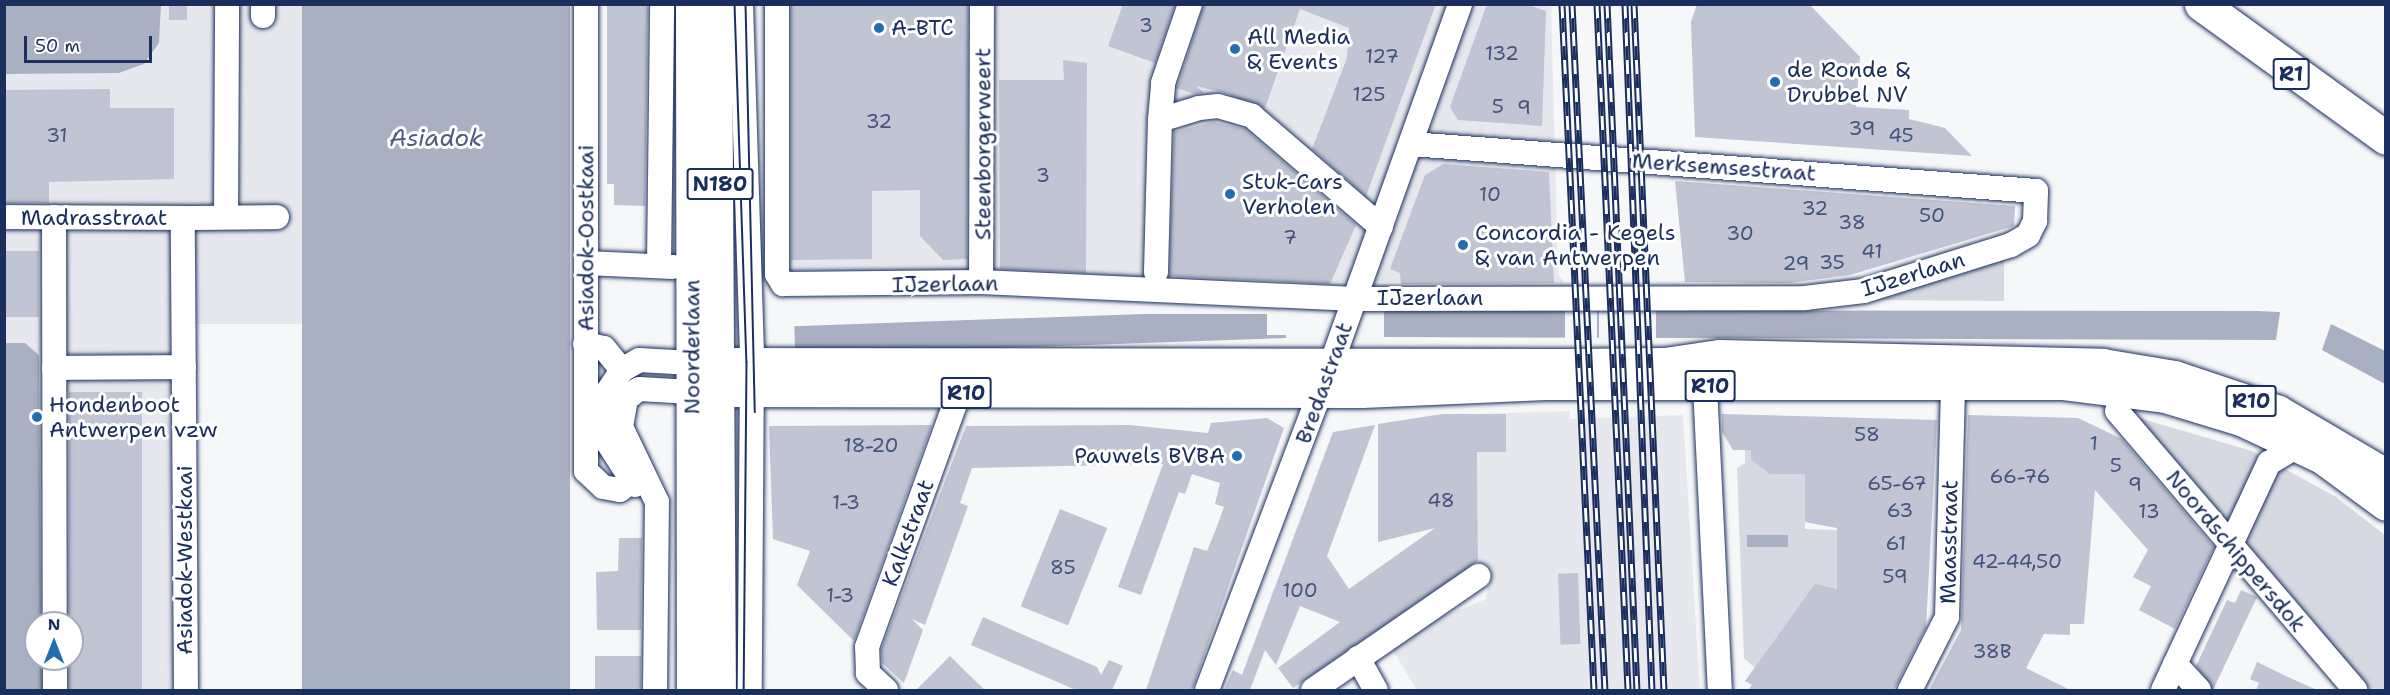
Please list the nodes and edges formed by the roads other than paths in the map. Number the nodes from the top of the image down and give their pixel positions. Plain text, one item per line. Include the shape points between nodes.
1 (227, 4) edge
2 (586, 4) edge
3 (662, 4) edge
4 (691, 4) edge
5 (717, 4) edge
6 (741, 4) edge
7 (777, 4) edge
8 (982, 4) edge
9 (1190, 4) edge
10 (1460, 4) edge
11 (2201, 4) edge
12 (1160, 120) junction
13 (2385, 138) edge
14 (1411, 144) junction
15 (2036, 191) joint
16 (4, 217) edge
17 (54, 217) junction
18 (226, 217) junction
19 (276, 217) dead end
20 (183, 218) junction
21 (1381, 227) junction
22 (586, 263) junction
23 (1156, 273) dead end
24 (981, 282) junction
25 (1356, 299) junction
26 (585, 344) junction
27 (1332, 362) junction
28 (692, 363) junction
29 (737, 363) junction
30 (184, 367) junction
31 (54, 368) junction
32 (622, 370) junction
33 (1953, 385) junction
34 (1705, 386) junction
35 (2106, 388) junction
36 (692, 392) junction
37 (721, 392) junction
38 (751, 392) junction
39 (1320, 393) junction
40 (956, 402) junction
41 (2297, 446) junction
42 (2385, 474) edge
43 (637, 477) junction
44 (2385, 506) edge
45 (2231, 546) junction
46 (1478, 576) dead end
47 (55, 611) edge
48 (1358, 658) junction
49 (2175, 664) junction
50 (55, 671) edge
51 (55, 690) edge
52 (186, 690) edge
53 (655, 690) edge
54 (692, 690) edge
55 (721, 690) edge
56 (750, 690) edge
57 (886, 690) edge
58 (1207, 690) edge
59 (1313, 690) edge
60 (1376, 690) edge
61 (1720, 690) edge
62 (1910, 690) edge
63 (2163, 690) edge
64 (2199, 690) edge
65 (2355, 690) edge

1 - 18 street
2 - 22 street, Asiadok-Oostkaai
3 - 22 street via 666,265
4 - 28 main road, Noorderlaan / N180
5 - 29 main road, Noorderlaan / N180
6 - 29 street
7 - 24 street, IJzerlaan via 778,281
8 - 24 street, Steenborgerweert
9 - 12 street via 1163,83
10 - 14 street, Bredastraat
11 - 13 highway, R1
12 - 21 street via 1218,106 1252,116
12 - 23 street
14 - 15 street, Merksemsestraat
14 - 21 street, Bredastraat
15 - 25 street, IJzerlaan via 2035,221 2020,242 1864,291 1805,298
16 - 17 street, Madrasstraat
17 - 20 street, Madrasstraat
17 - 31 street
18 - 19 street
18 - 20 street
20 - 30 street, Asiadok-Westkaai
21 - 25 street, Bredastraat
22 - 26 street, Asiadok-Oostkaai
24 - 25 street, IJzerlaan
25 - 27 street, Bredastraat
26 - 32 street via 604,348
26 - 43 street, Asiadok-Oostkaai via 586,471 603,487 620,490
27 - 29 main road, R10
27 - 35 main road, R10 via 1665,363 1720,355 1810,356
27 - 39 main road, Bredastraat
28 - 29 main road, R10
28 - 32 street via 639,360
28 - 36 main road, Noorderlaan
29 - 37 main road, Noorderlaan
29 - 38 street
30 - 31 street
30 - 52 street, Asiadok-Westkaai
31 - 47 street
32 - 43 street via 608,391 606,440
33 - 34 main road, R10
33 - 35 main road, R10
33 - 62 street, Maasstraat via 1947,617
34 - 39 main road, R10
34 - 61 street
35 - 41 main road, R10 via 2208,410
35 - 42 main road, R10 via 2175,376 2279,411
35 - 45 street, Noordschippersdok
36 - 37 main road, R10
36 - 43 street via 639,389 626,399 621,427
36 - 54 main road, Noorderlaan
37 - 38 main road, R10
37 - 55 main road, Noorderlaan
38 - 40 main road, R10
38 - 56 street
39 - 40 main road, R10
39 - 58 street, Bredastraat
40 - 57 street, Kalkstraat via 867,647 868,674
41 - 44 main road, R10
41 - 45 street via 2270,463
43 - 53 street via 656,524
45 - 49 street
45 - 65 street, Noordschippersdok
46 - 48 street
48 - 59 street
48 - 60 street
49 - 63 street
49 - 64 street
50 - 51 street

